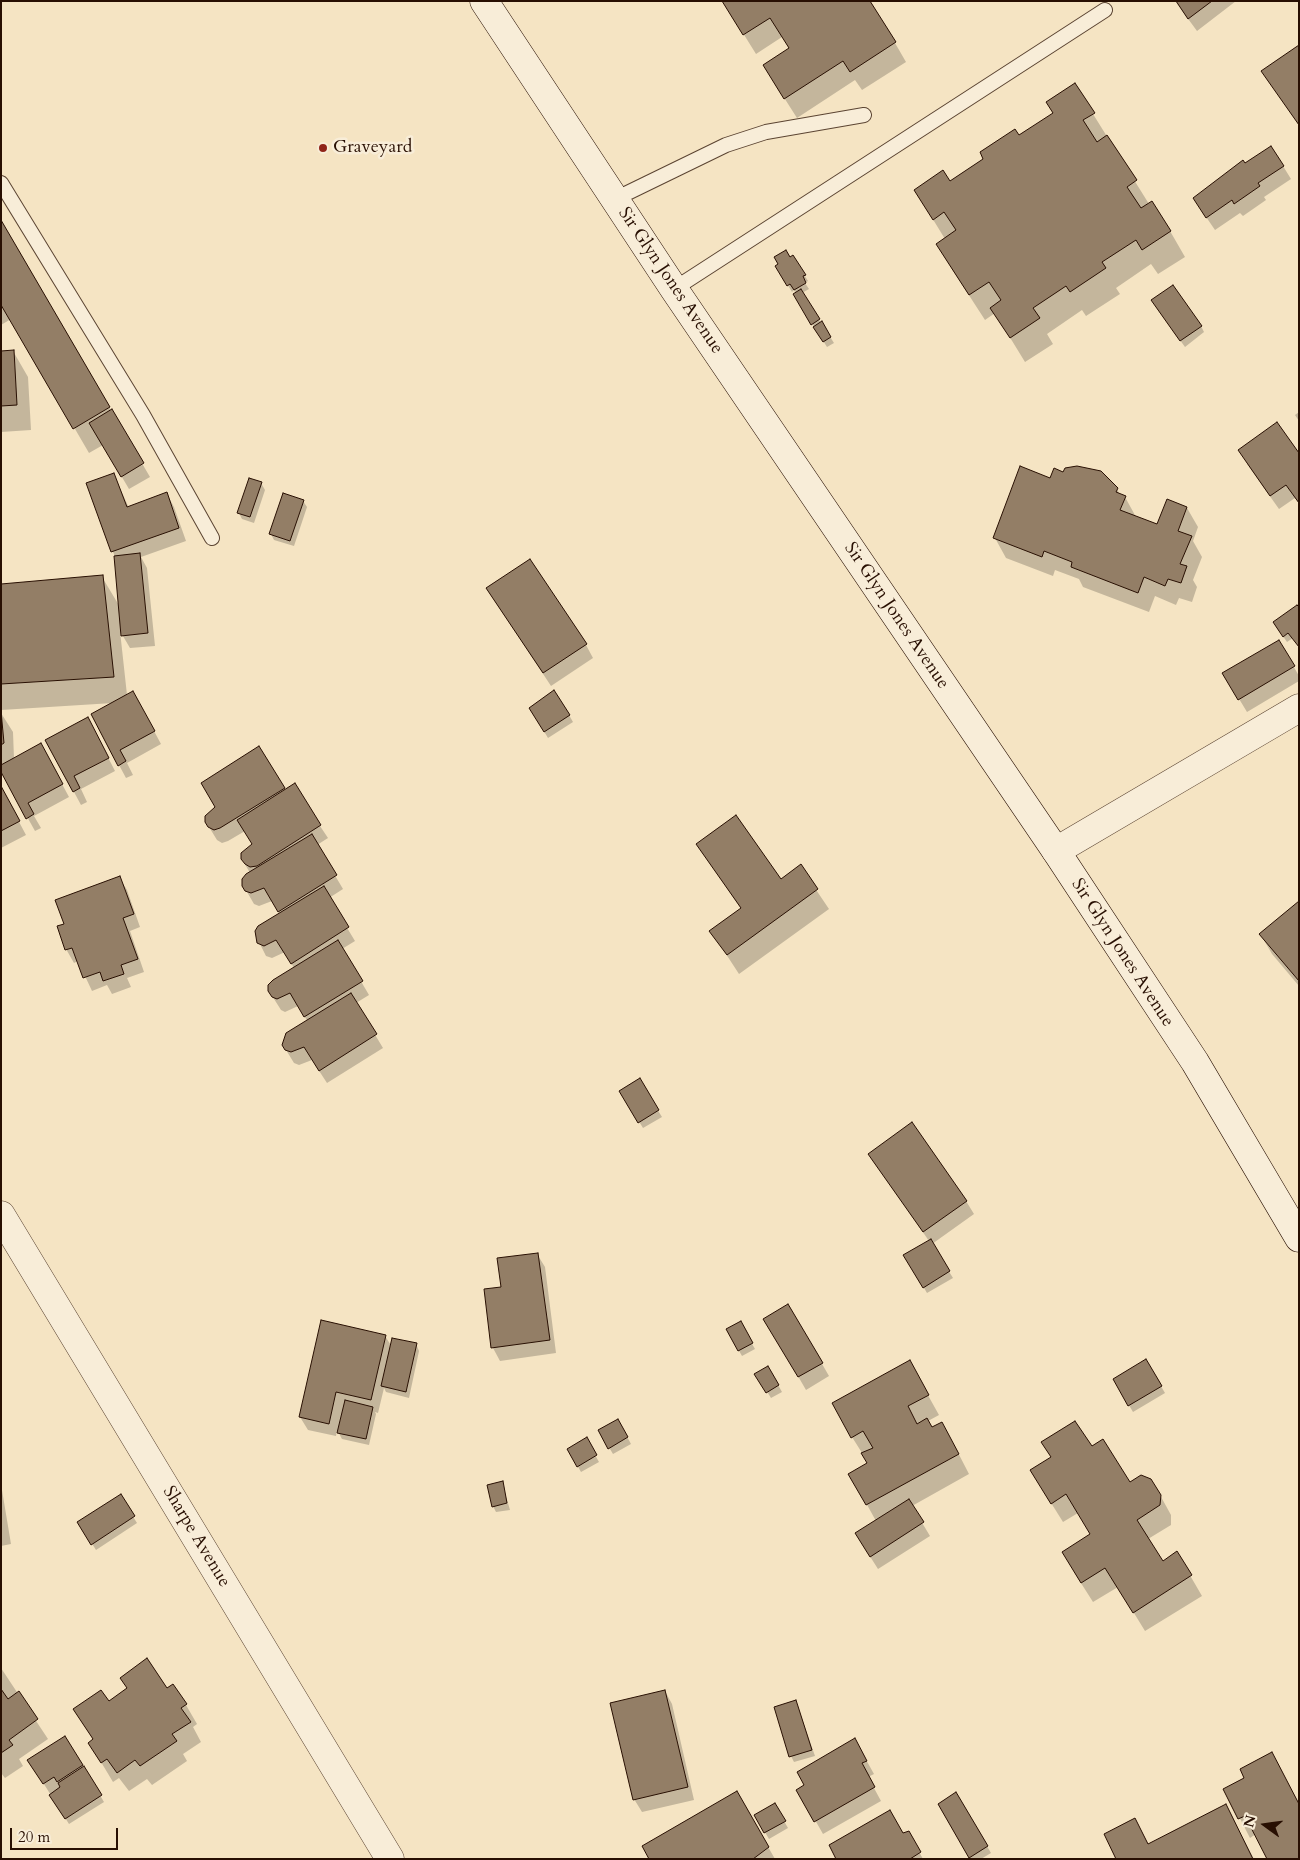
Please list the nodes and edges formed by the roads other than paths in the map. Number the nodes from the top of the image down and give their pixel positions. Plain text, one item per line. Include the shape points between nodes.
1 (484, 1) edge
2 (1105, 10) dead end
3 (864, 115) dead end
4 (1, 183) edge
5 (615, 199) junction
6 (674, 289) junction
7 (212, 538) dead end
8 (1299, 708) edge
9 (1056, 851) junction
10 (1, 1215) edge
11 (1299, 1238) edge
12 (390, 1859) edge

1 - 5 main road, Sir Glyn Jones Avenue
2 - 6 lane
3 - 5 lane via 766,132 726,145
4 - 7 lane via 144,415
5 - 6 main road, Sir Glyn Jones Avenue
6 - 9 main road, Sir Glyn Jones Avenue
8 - 9 main road
9 - 11 main road, Sir Glyn Jones Avenue via 1195,1062
10 - 12 main road, Sharpe Avenue

